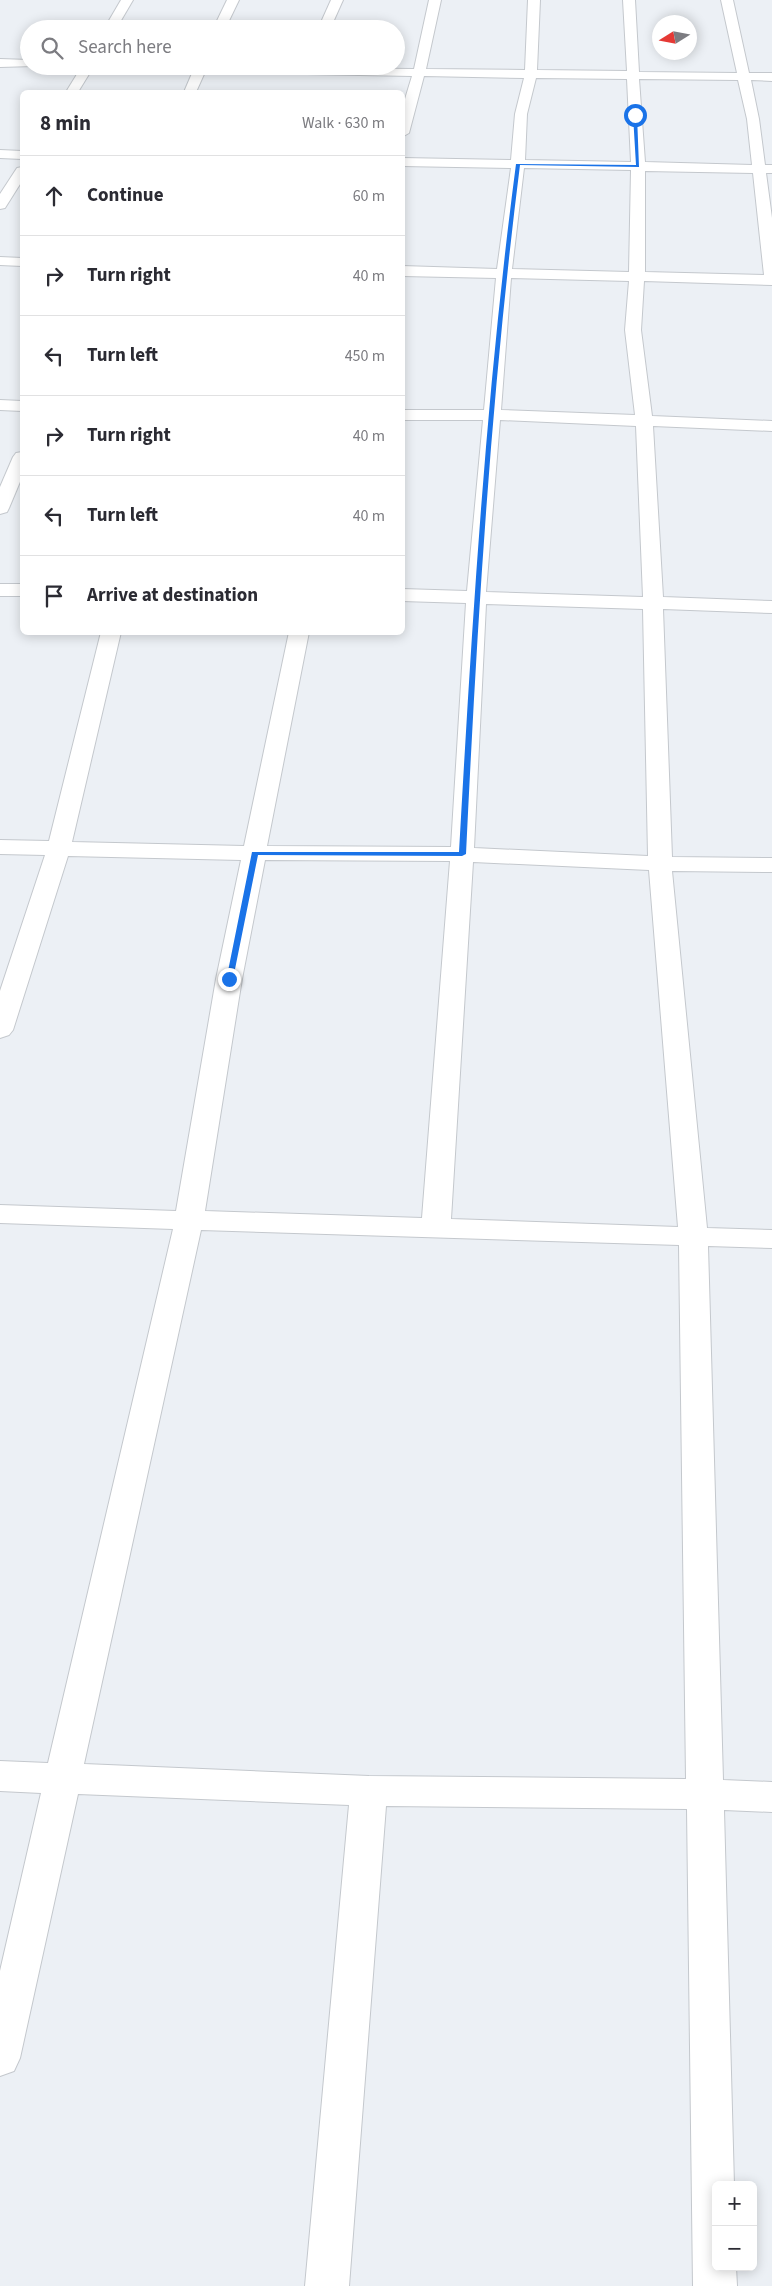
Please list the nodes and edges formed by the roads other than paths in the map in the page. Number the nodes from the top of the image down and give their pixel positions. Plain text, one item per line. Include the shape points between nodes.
1 (127, 0) edge
2 (233, 0) edge
3 (337, 0) edge
4 (435, 0) edge
5 (534, 0) edge
6 (629, 0) edge
7 (728, 0) edge
8 (115, 20) edge
9 (223, 20) edge
10 (328, 20) edge
11 (0, 63) edge
12 (20, 64) edge
13 (405, 73) edge
14 (419, 73) junction
15 (531, 73) junction
16 (631, 74) junction
17 (82, 75) edge
18 (197, 75) edge
19 (304, 75) edge
20 (743, 77) junction
21 (772, 77) edge
22 (300, 85) dead end
23 (73, 90) edge
24 (191, 90) edge
25 (405, 122) edge
26 (0, 154) edge
27 (20, 155) edge
28 (405, 162) edge
29 (518, 164) junction
30 (638, 166) junction
31 (765, 169) edge
32 (20, 174) edge
33 (0, 205) edge
34 (0, 261) edge
35 (20, 262) edge
36 (405, 271) edge
37 (504, 274) junction
38 (637, 277) junction
39 (772, 280) edge
40 (0, 405) edge
41 (20, 406) edge
42 (405, 415) edge
43 (492, 415) junction
44 (644, 420) junction
45 (772, 426) edge
46 (20, 462) edge
47 (0, 508) edge
48 (0, 590) edge
49 (20, 590) edge
50 (405, 595) edge
51 (476, 598) junction
52 (653, 604) junction
53 (772, 607) edge
54 (110, 635) edge
55 (298, 635) edge
56 (0, 847) edge
57 (59, 848) junction
58 (254, 853) junction
59 (462, 854) junction
60 (660, 864) junction
61 (772, 865) edge
62 (0, 1030) edge
63 (0, 1214) edge
64 (189, 1220) junction
65 (436, 1228) junction
66 (693, 1237) junction
67 (772, 1239) edge
68 (0, 1776) edge
69 (63, 1780) junction
70 (370, 1791) junction
71 (704, 1794) junction
72 (772, 1797) edge
73 (0, 2058) edge
74 (327, 2286) edge
75 (715, 2286) edge

1 - 8 street
2 - 9 street
3 - 10 street
4 - 14 street
5 - 15 street
6 - 16 street
7 - 20 street
11 - 12 street
13 - 14 street
14 - 15 street
14 - 25 street
15 - 16 street
15 - 29 street via 521,114
16 - 20 street
16 - 30 street
17 - 23 street
18 - 24 street
19 - 22 street
20 - 21 street
20 - 31 street
26 - 27 street
28 - 29 street
29 - 30 street
29 - 37 street
30 - 31 street
30 - 38 street
31 - 39 street
32 - 33 street
34 - 35 street
36 - 37 street
37 - 38 street
37 - 43 street
38 - 39 street
38 - 44 street via 633,330
40 - 41 street
42 - 43 street
43 - 44 street
43 - 51 street
44 - 45 street
44 - 52 street
46 - 47 street
48 - 49 street
50 - 51 street
51 - 52 street
51 - 59 street
52 - 53 street
52 - 60 street
54 - 57 street
55 - 58 street
56 - 57 street
57 - 58 street
57 - 62 street
58 - 59 street
58 - 64 street via 229,979
59 - 60 street
59 - 65 street
60 - 61 street
60 - 66 street
63 - 64 street
64 - 65 street
64 - 69 street
65 - 66 street
66 - 67 street
66 - 71 street
68 - 69 street
69 - 70 street
69 - 73 street
70 - 71 street
70 - 74 street
71 - 72 street
71 - 75 street

